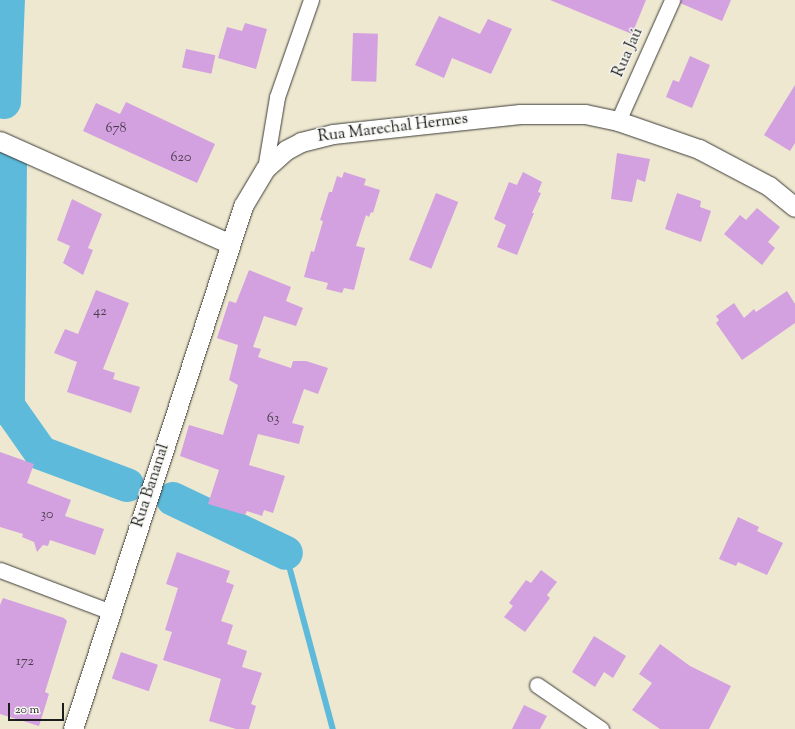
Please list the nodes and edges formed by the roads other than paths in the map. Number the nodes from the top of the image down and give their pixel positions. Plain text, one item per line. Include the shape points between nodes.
1 (311, 0) edge
2 (672, 0) edge
3 (618, 121) junction
4 (0, 141) edge
5 (265, 169) junction
6 (795, 207) edge
7 (230, 244) junction
8 (0, 570) edge
9 (111, 612) junction
10 (537, 685) dead end
11 (74, 729) edge
12 (601, 729) edge

1 - 5 street via 277,97
2 - 3 street, Rua Jaú
3 - 5 street, Rua Marechal Hermes via 585,114 546,112 333,134 301,142 286,150
3 - 6 street, Rua Marechal Hermes via 675,140 727,163 769,186
4 - 7 street
5 - 7 street, Rua Marechal Hermes via 249,194
7 - 9 street, Rua Bananal
8 - 9 street
9 - 11 street, Rua Bananal
10 - 12 street

